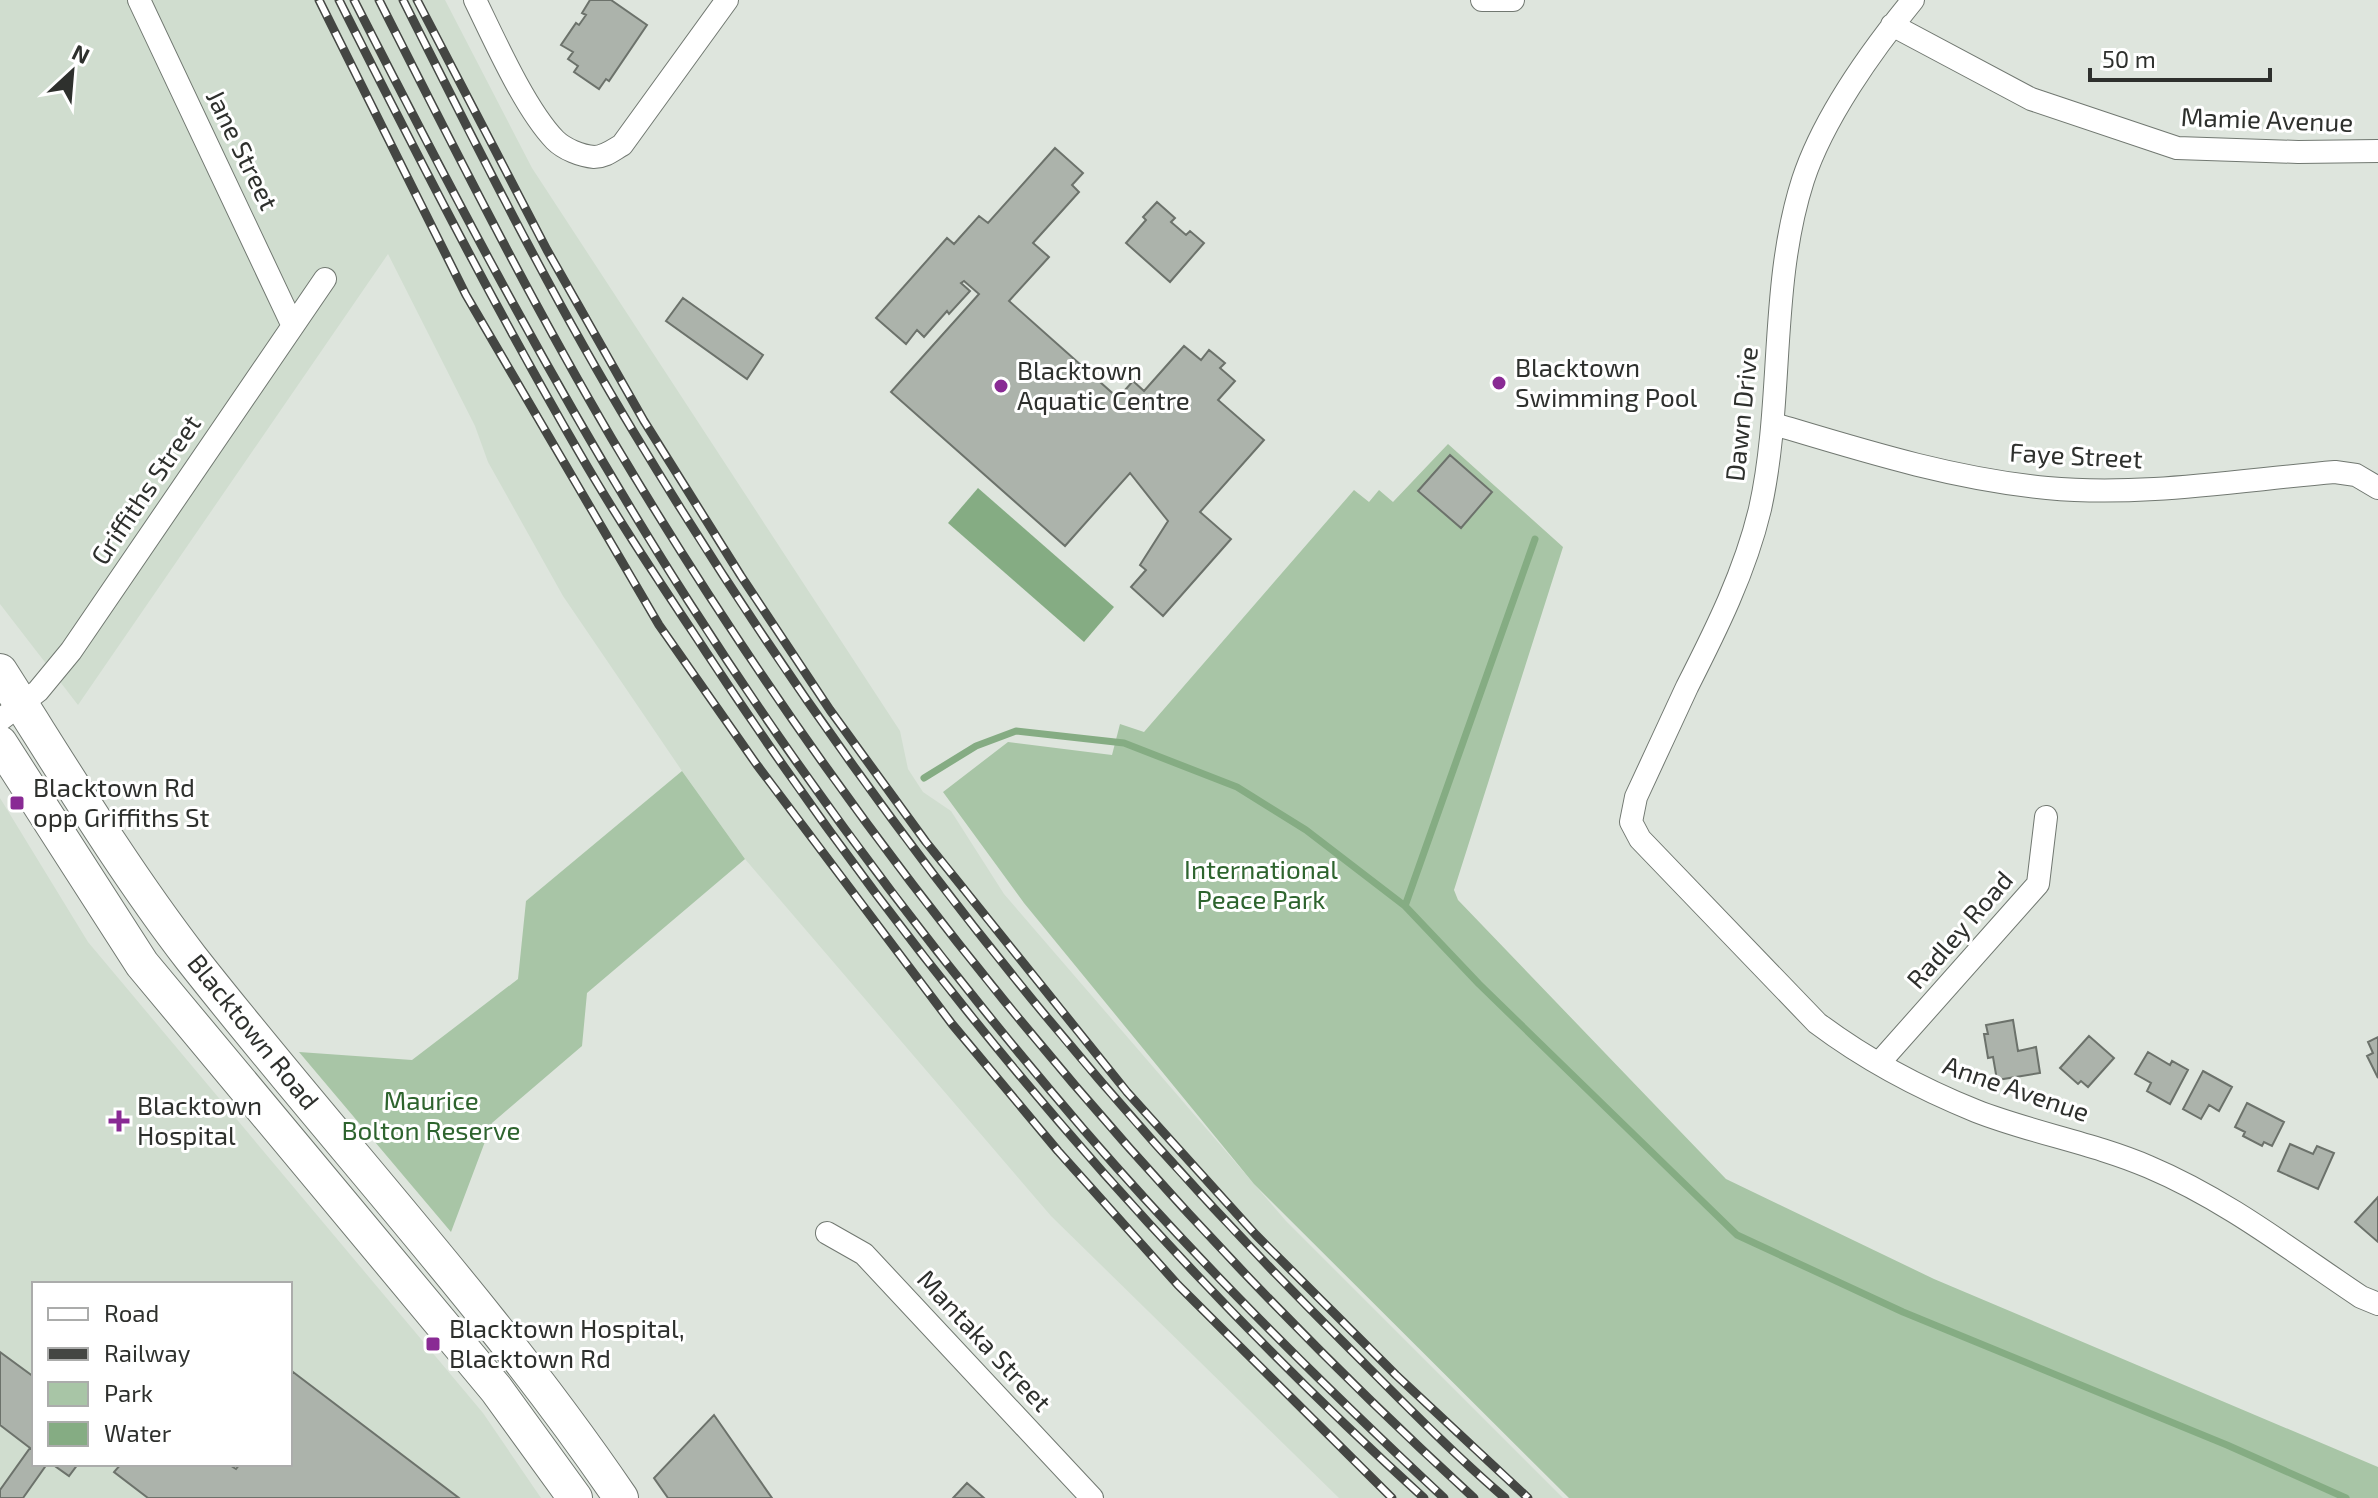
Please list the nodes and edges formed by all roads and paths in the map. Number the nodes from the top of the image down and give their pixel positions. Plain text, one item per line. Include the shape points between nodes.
1 (139, 0) edge
2 (475, 0) edge
3 (727, 0) edge
4 (1482, 0) edge
5 (1513, 0) edge
6 (1913, 0) edge
7 (1892, 25) junction
8 (2378, 151) edge
9 (325, 279) dead end
10 (292, 324) junction
11 (1774, 424) junction
12 (2378, 488) edge
13 (0, 671) edge
14 (11, 712) edge
15 (0, 743) edge
16 (2046, 817) dead end
17 (1640, 839) joint
18 (1879, 1063) junction
19 (827, 1233) dead end
20 (2378, 1304) edge
21 (1088, 1497) edge
22 (575, 1498) edge
23 (621, 1498) edge

1 - 10 street, Jane Street
2 - 3 street via 527,101 556,141 594,157 622,145
4 - 5 street
6 - 7 street, Dawn Drive
7 - 8 street, Mamie Avenue via 2031,99 2177,148
7 - 11 street, Dawn Drive via 1825,126 1803,179 1784,277
9 - 10 street, Griffiths Street
10 - 14 street, Griffiths Street via 71,651 38,691
11 - 12 street, Faye Street via 1936,471 2048,488 2132,490 2335,472 2356,475
11 - 17 street, Dawn Drive via 1759,510 1730,601 1636,797 1631,822
13 - 14 main road, Blacktown Road
14 - 23 main road, Blacktown Road via 191,958 523,1360
15 - 22 main road, Blacktown Road via 150,974 487,1379
16 - 18 street, Radley Road via 2038,884
17 - 18 street, Anne Avenue via 1817,1023
18 - 20 street, Anne Avenue via 1977,1111 2104,1148 2199,1190
19 - 21 street, Mantaka Street via 864,1254

